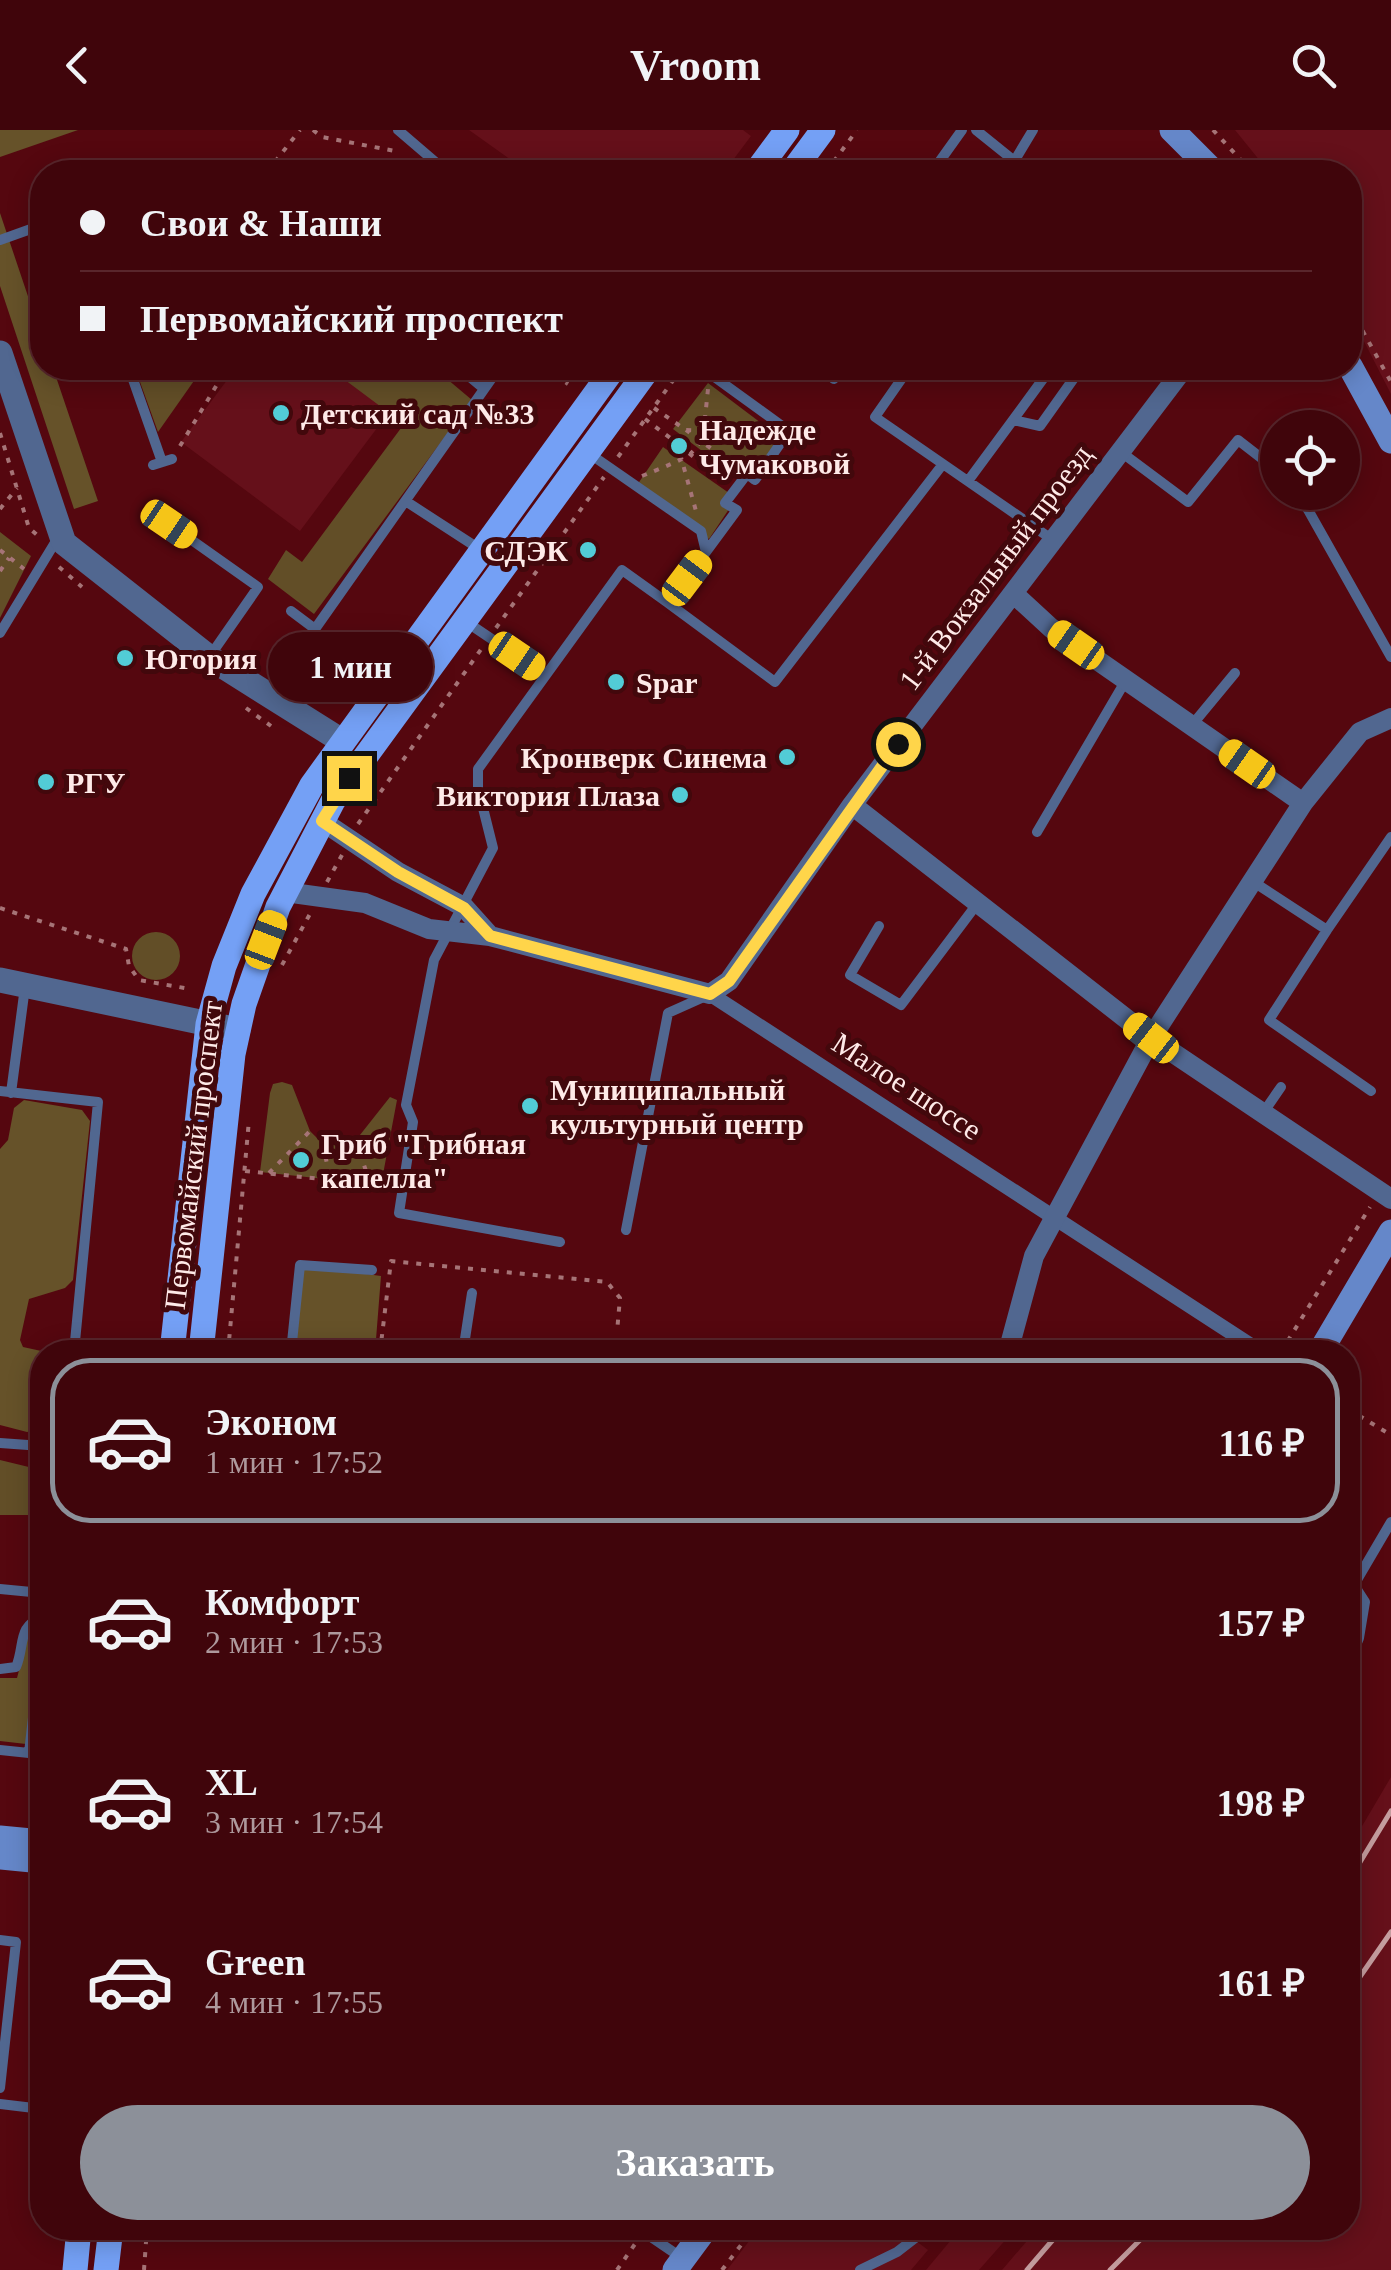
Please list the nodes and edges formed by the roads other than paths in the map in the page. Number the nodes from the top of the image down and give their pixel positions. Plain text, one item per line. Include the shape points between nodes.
1 (398, 130) edge
2 (785, 130) edge
3 (823, 130) edge
4 (962, 130) edge
5 (976, 130) edge
6 (1033, 130) edge
7 (1172, 130) edge
8 (430, 160) edge
9 (764, 160) edge
10 (803, 160) edge
11 (941, 160) edge
12 (1015, 160) joint
13 (1202, 160) edge
14 (30, 229) edge
15 (0, 240) edge
16 (0, 353) edge
17 (133, 380) edge
18 (474, 380) edge
19 (490, 380) edge
20 (605, 380) edge
21 (640, 380) edge
22 (719, 380) edge
23 (901, 380) edge
24 (1042, 380) edge
25 (1072, 380) edge
26 (1175, 380) edge
27 (1358, 380) edge
28 (484, 388) junction
29 (1013, 420) junction
30 (1391, 440) edge
31 (587, 452) junction
32 (1120, 452) junction
33 (1260, 457) edge
34 (162, 462) road end
35 (943, 464) junction
36 (968, 481) junction
37 (407, 502) junction
38 (1308, 510) edge
39 (169, 524) dead end
40 (60, 536) junction
41 (1053, 540) junction
42 (481, 550) junction
43 (706, 552) junction
44 (1013, 593) junction
45 (668, 604) junction
46 (291, 612) dead end
47 (464, 620) junction
48 (0, 634) edge
49 (1391, 657) edge
50 (210, 658) junction
51 (1235, 673) dead end
52 (545, 675) junction
53 (1126, 680) junction
54 (1391, 718) edge
55 (1192, 725) junction
56 (342, 741) junction
57 (1303, 802) junction
58 (852, 805) junction
59 (322, 821) junction
60 (1037, 832) dead end
61 (1391, 837) edge
62 (1252, 881) junction
63 (285, 892) junction
64 (978, 903) junction
65 (464, 908) junction
66 (879, 926) dead end
67 (452, 930) junction
68 (1327, 930) junction
69 (490, 936) junction
70 (13, 983) edge
71 (710, 994) junction
72 (208, 1024) junction
73 (238, 1030) junction
74 (1151, 1038) junction
75 (1281, 1086) dead end
76 (1371, 1090) dead end
77 (6, 1092) edge
78 (1263, 1113) junction
79 (1385, 1195) edge
80 (1053, 1216) junction
81 (626, 1230) dead end
82 (560, 1242) dead end
83 (1387, 1248) edge
84 (372, 1270) dead end
85 (472, 1293) dead end
86 (75, 1340) edge
87 (173, 1340) edge
88 (202, 1340) edge
89 (292, 1340) edge
90 (465, 1340) edge
91 (1011, 1340) edge
92 (1242, 1340) edge
93 (1328, 1340) edge
94 (0, 1443) edge
95 (30, 1445) edge
96 (1391, 1522) edge
97 (1360, 1569) edge
98 (0, 1589) edge
99 (30, 1592) edge
100 (1360, 1596) edge
101 (30, 1625) edge
102 (1360, 1627) edge
103 (0, 1669) edge
104 (30, 1744) edge
105 (0, 1750) edge
106 (0, 1838) edge
107 (30, 1841) edge
108 (0, 1857) edge
109 (30, 1860) edge
110 (0, 1940) edge
111 (0, 2088) edge
112 (0, 2104) edge
113 (30, 2107) edge
114 (79, 2240) edge
115 (109, 2240) edge
116 (653, 2240) edge
117 (697, 2240) edge
118 (912, 2240) edge
119 (679, 2264) edge
120 (75, 2270) edge
121 (106, 2270) edge
122 (860, 2270) edge

1 - 8 lane
2 - 9 main road
3 - 10 main road
4 - 11 lane
5 - 12 lane
6 - 12 lane
7 - 13 main road
14 - 15 lane
16 - 40 street
17 - 34 lane
18 - 28 lane
19 - 28 lane
20 - 42 main road, Первомайский проспект
21 - 31 main road, Первомайский проспект
22 - 43 lane via 789,431 754,480 747,474 726,503 737,510
23 - 35 lane via 875,417
24 - 29 lane
25 - 29 lane via 1040,426
26 - 32 street, 1-й Вокзальный проезд
27 - 30 main road
28 - 37 lane
29 - 36 lane
31 - 43 lane via 701,531
31 - 47 main road, Первомайский проспект
32 - 33 lane via 1188,502 1238,440
32 - 41 street, 1-й Вокзальный проезд
35 - 36 lane
35 - 45 lane via 775,682
36 - 41 lane
37 - 42 lane
37 - 46 lane via 315,629
38 - 49 lane
39 - 50 lane via 258,586
40 - 48 lane
40 - 50 street via 86,564
41 - 44 street, 1-й Вокзальный проезд
42 - 56 main road, Первомайский проспект
43 - 45 lane
44 - 53 street
44 - 58 street, 1-й Вокзальный проезд
45 - 52 lane via 622,570
47 - 52 lane
47 - 59 main road, Первомайский проспект
50 - 56 street
51 - 55 lane
52 - 65 lane via 478,769 494,848
53 - 55 street
53 - 60 lane
54 - 57 street via 1360,732
55 - 57 street
56 - 72 main road, Первомайский проспект via 253,894
57 - 62 street
58 - 64 street
58 - 71 street, 1-й Вокзальный проезд via 729,981
59 - 63 main road, Первомайский проспект
59 - 65 street
61 - 68 lane
62 - 68 lane
62 - 74 street
63 - 67 street, Малое шоссе via 365,903 430,929
63 - 73 main road, Первомайский проспект
64 - 66 lane via 901,1005 850,975
64 - 74 street
65 - 67 lane
65 - 69 street
67 - 69 street, Малое шоссе
67 - 82 lane via 434,960 406,1105 413,1122 399,1213
68 - 76 lane via 1268,1020
69 - 71 street, Малое шоссе
70 - 72 street
70 - 77 lane
71 - 80 street, Малое шоссе
71 - 81 lane via 668,1013
72 - 73 street
72 - 87 main road, Первомайский проспект
73 - 88 main road, Первомайский проспект
74 - 78 street
74 - 80 street
75 - 78 lane
77 - 86 lane via 98,1102
78 - 79 street
80 - 91 street via 1034,1256
80 - 92 street, Малое шоссе
83 - 93 main road
84 - 89 lane via 300,1265
85 - 90 lane
94 - 95 lane
96 - 97 lane
98 - 99 lane
100 - 102 lane
101 - 103 lane via 16,1666
104 - 105 lane via 29,1753
106 - 107 main road
108 - 109 main road
110 - 111 lane via 16,1942
112 - 113 lane
114 - 120 main road
115 - 121 main road
116 - 119 lane
117 - 119 main road
118 - 122 lane

